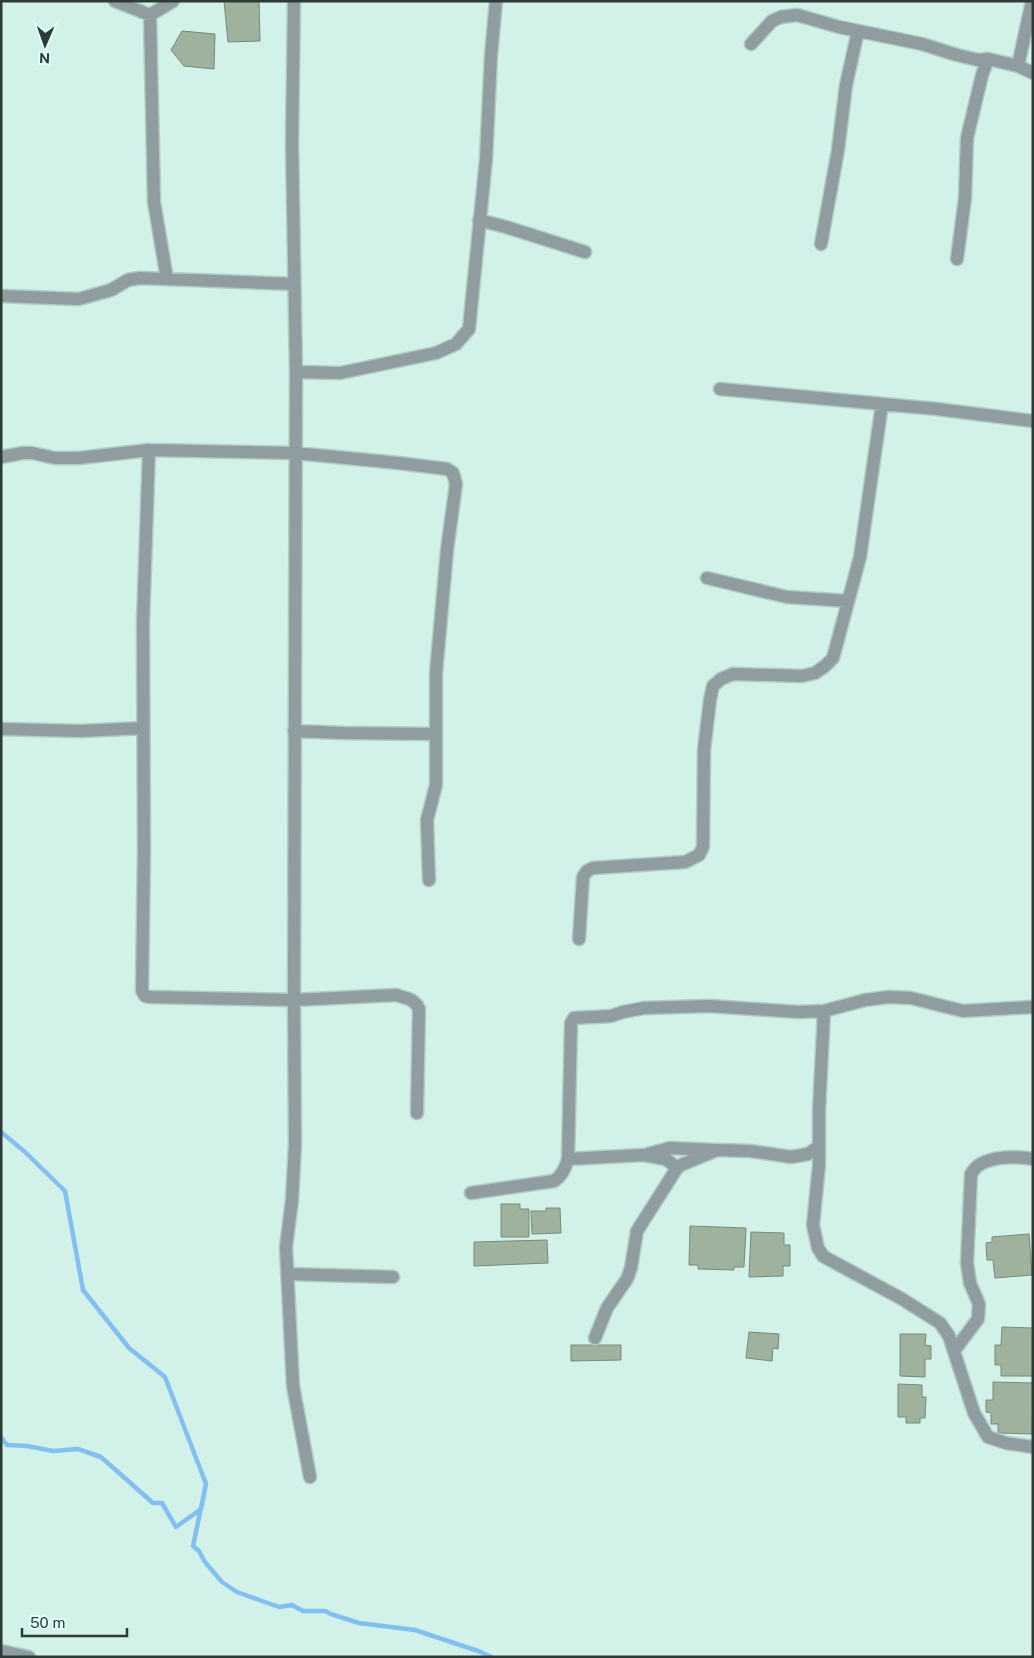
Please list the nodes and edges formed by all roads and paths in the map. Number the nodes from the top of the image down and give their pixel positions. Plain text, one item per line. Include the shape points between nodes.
1 (115, 1) edge
2 (173, 1) edge
3 (294, 1) edge
4 (496, 1) edge
5 (1032, 1) edge
6 (150, 15) junction
7 (858, 31) junction
8 (750, 44) dead end
9 (988, 60) junction
10 (1018, 66) junction
11 (1033, 73) edge
12 (479, 220) junction
13 (821, 244) dead end
14 (585, 252) dead end
15 (957, 259) dead end
16 (167, 279) junction
17 (294, 284) junction
18 (1, 296) edge
19 (296, 372) junction
20 (720, 389) dead end
21 (882, 404) junction
22 (1033, 421) edge
23 (149, 450) junction
24 (295, 453) junction
25 (1, 457) edge
26 (708, 578) dead end
27 (848, 601) junction
28 (143, 728) junction
29 (1, 729) edge
30 (294, 731) junction
31 (436, 734) junction
32 (429, 880) dead end
33 (578, 939) dead end
34 (294, 1000) junction
35 (1033, 1007) edge
36 (824, 1011) junction
37 (417, 1113) dead end
38 (819, 1146) junction
39 (718, 1150) junction
40 (643, 1155) junction
41 (568, 1159) junction
42 (1033, 1159) edge
43 (677, 1168) junction
44 (471, 1193) dead end
45 (288, 1274) junction
46 (393, 1277) dead end
47 (595, 1338) dead end
48 (954, 1351) junction
49 (1033, 1447) edge
50 (310, 1477) dead end
51 (1, 1651) edge
52 (29, 1657) edge

1 - 6 street
2 - 6 street
3 - 17 street
4 - 12 street
5 - 10 street
6 - 16 street via 154,202
7 - 8 street via 790,15 772,21
7 - 9 street
7 - 13 street via 846,85
9 - 10 street
9 - 15 street via 967,138 965,198
10 - 11 street
12 - 14 street
12 - 19 street via 469,329 456,344 436,353 340,373
16 - 17 street
16 - 18 street via 128,280 112,290 79,299
17 - 19 street
19 - 24 street
20 - 21 street
21 - 22 street
21 - 27 street via 860,556
23 - 24 street
23 - 25 street via 79,458 54,458 23,452
23 - 28 street
24 - 30 street
24 - 31 street via 408,464 447,469 453,473 456,484 446,550 436,673
26 - 27 street via 787,596
27 - 33 street via 833,658 820,669 802,676 733,674 721,678 714,686 704,750 704,846 699,855 685,862 587,871 583,877
28 - 29 street via 81,731
28 - 34 street via 142,991 150,998
30 - 31 street
30 - 34 street
31 - 32 street via 436,785 427,820
34 - 37 street via 396,995 411,999 419,1009
34 - 45 street via 295,1144 286,1247
35 - 36 street via 963,1011 911,998 889,997
36 - 38 street
36 - 41 street via 709,1006 644,1008 611,1016 574,1018 571,1023
38 - 39 street via 808,1154 791,1157
38 - 48 street via 813,1225 823,1256 940,1323
39 - 40 street via 670,1148
39 - 43 street
40 - 41 street
40 - 43 street via 666,1159
41 - 44 street via 564,1171 554,1181
42 - 48 street via 991,1160 979,1165 971,1174 967,1263 970,1283 979,1304 978,1319
43 - 47 street via 637,1231 628,1279 607,1308
45 - 46 street
45 - 50 street via 293,1386
48 - 49 street via 974,1413 988,1437
51 - 52 street

